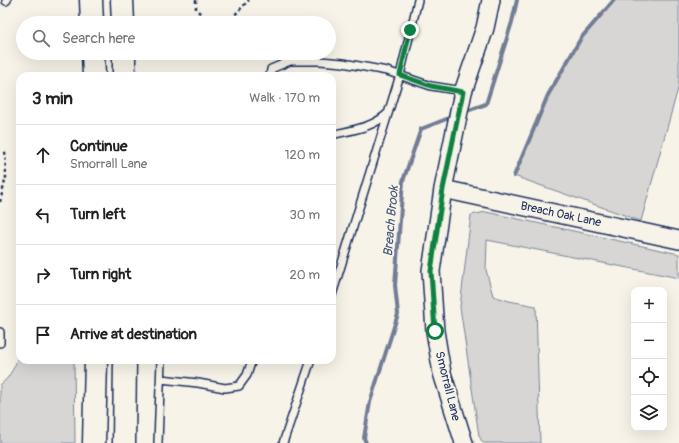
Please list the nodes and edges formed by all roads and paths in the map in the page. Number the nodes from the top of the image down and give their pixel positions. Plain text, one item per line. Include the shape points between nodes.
1 (91, 0) edge
2 (122, 0) edge
3 (196, 0) edge
4 (249, 0) edge
5 (418, 0) edge
6 (491, 0) edge
7 (92, 16) edge
8 (123, 16) edge
9 (203, 16) edge
10 (234, 16) edge
11 (93, 60) edge
12 (124, 60) edge
13 (94, 72) edge
14 (124, 72) edge
15 (271, 72) edge
16 (400, 75) junction
17 (462, 98) junction
18 (387, 114) junction
19 (336, 134) edge
20 (5, 149) dead end
21 (443, 189) junction
22 (0, 202) edge
23 (679, 240) edge
24 (336, 282) edge
25 (0, 332) edge
26 (0, 343) edge
27 (96, 364) edge
28 (125, 364) edge
29 (161, 364) edge
30 (251, 364) edge
31 (310, 364) edge
32 (160, 379) junction
33 (94, 443) edge
34 (124, 443) edge
35 (158, 443) edge
36 (283, 443) edge
37 (464, 443) edge

1 - 7 highway
2 - 8 highway
3 - 9 path via 196,9
4 - 10 path
5 - 16 lane
6 - 17 street, Smorrall Lane via 485,28
11 - 13 highway
12 - 14 highway
15 - 16 lane via 271,69 290,61 320,61
16 - 17 lane
16 - 18 lane
17 - 21 street, Smorrall Lane
18 - 19 lane via 379,122
18 - 24 lane
20 - 22 path via 6,176
21 - 23 street, Breach Oak Lane
21 - 37 street, Smorrall Lane via 431,271 435,331 442,372
25 - 26 lane
27 - 33 highway
28 - 34 highway
29 - 32 lane
30 - 32 lane via 239,386 224,388
31 - 36 lane
32 - 35 lane

